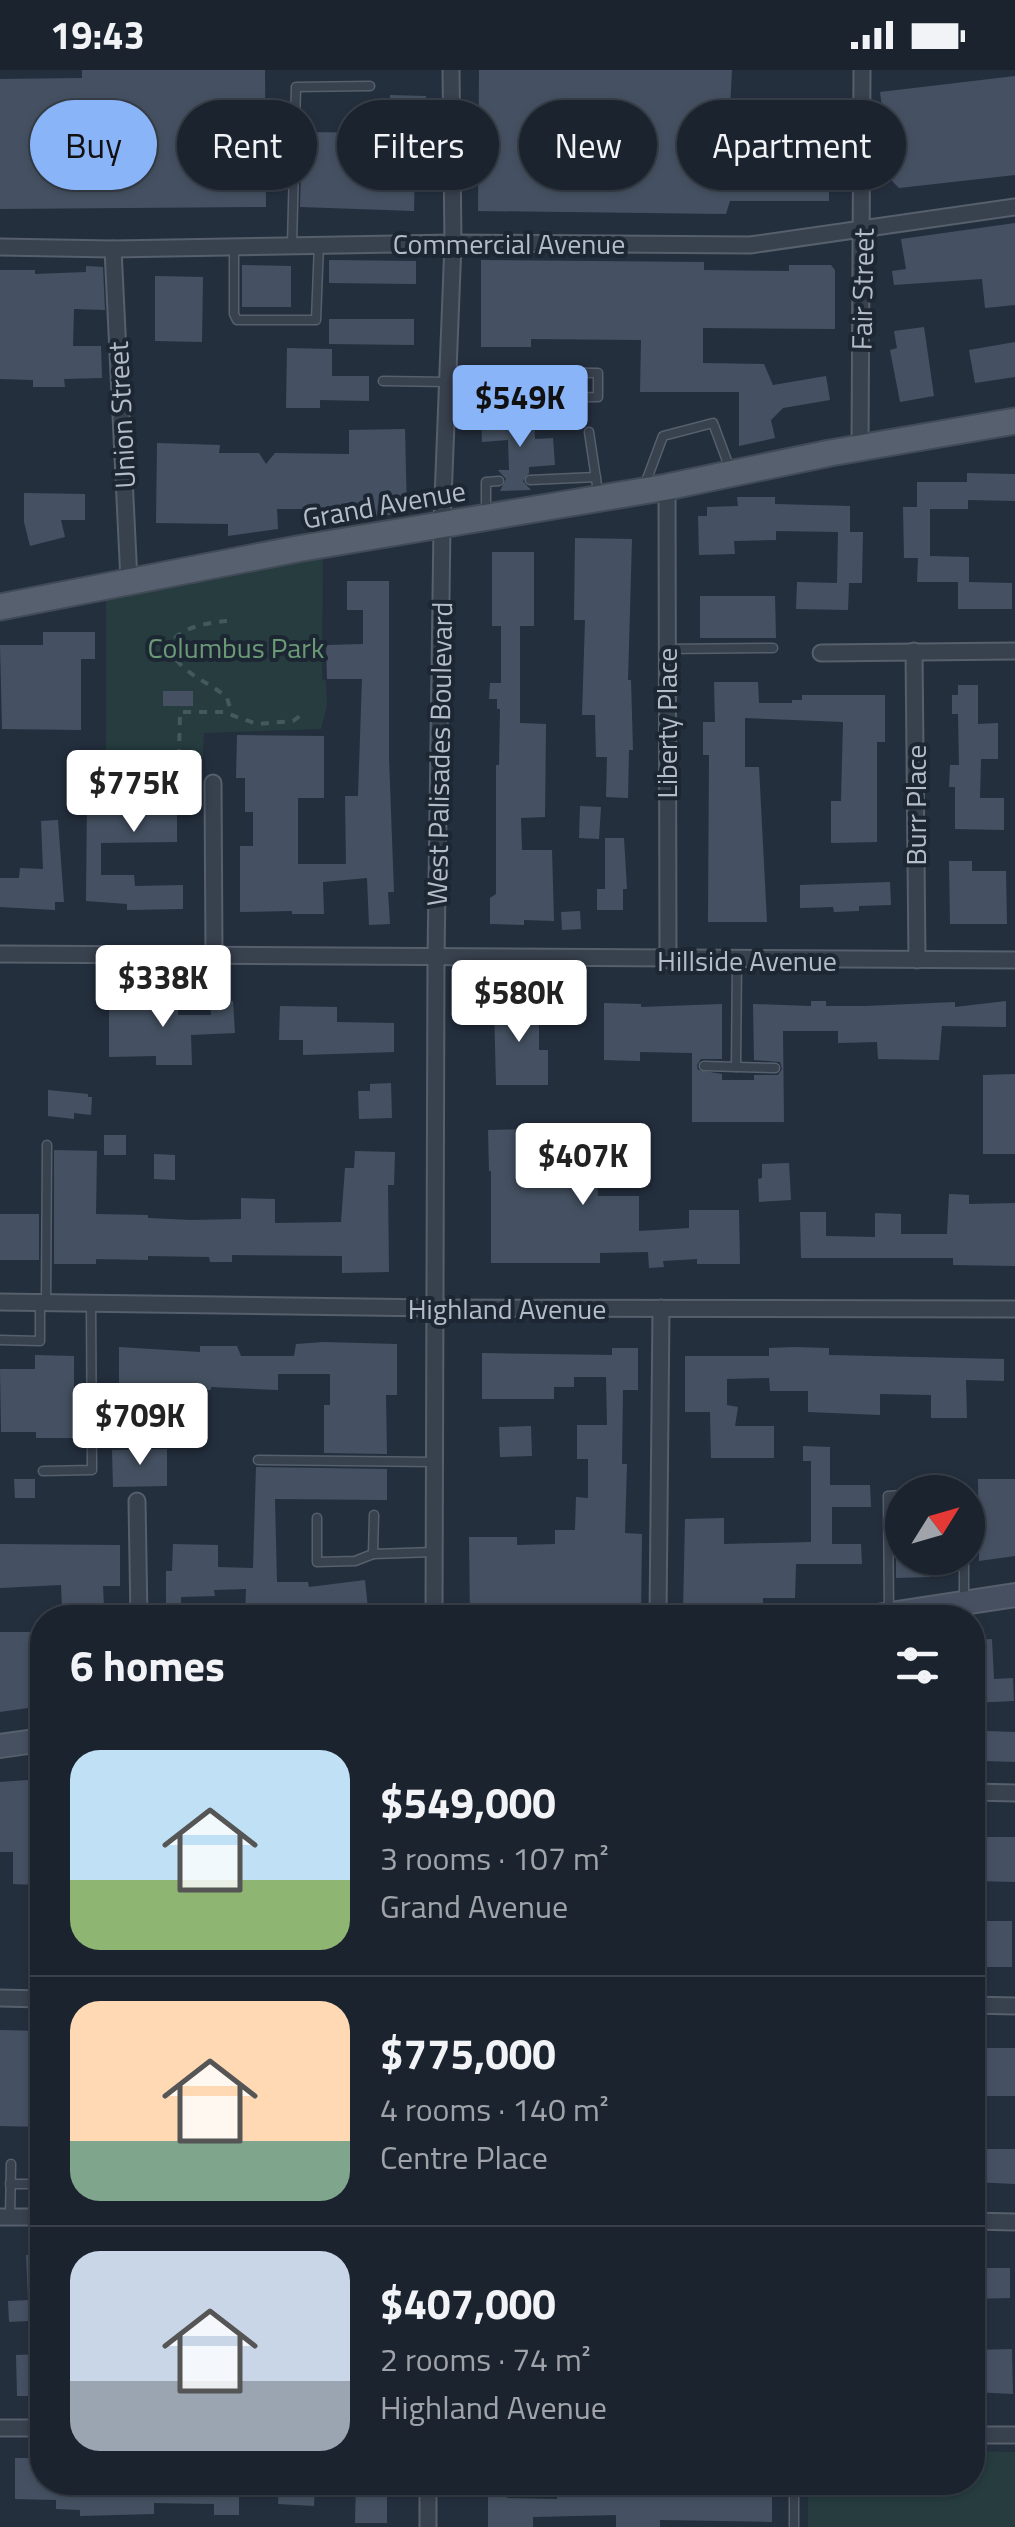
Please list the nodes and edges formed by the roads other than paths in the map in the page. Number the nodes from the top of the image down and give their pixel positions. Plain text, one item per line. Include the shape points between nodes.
1 (450, 70) edge
2 (862, 70) edge
3 (370, 86) dead end
4 (1015, 206) edge
5 (863, 229) junction
6 (452, 243) junction
7 (292, 244) junction
8 (318, 244) junction
9 (234, 246) junction
10 (0, 247) edge
11 (113, 249) junction
12 (383, 381) dead end
13 (447, 384) junction
14 (1015, 421) edge
15 (589, 432) dead end
16 (860, 448) junction
17 (732, 474) junction
18 (530, 480) dead end
19 (499, 482) dead end
20 (597, 488) junction
21 (655, 489) junction
22 (486, 518) junction
23 (442, 525) junction
24 (130, 581) junction
25 (0, 607) edge
26 (773, 648) dead end
27 (666, 649) junction
28 (914, 651) junction
29 (1015, 651) edge
30 (821, 653) dead end
31 (213, 783) dead end
32 (0, 954) edge
33 (214, 956) junction
34 (436, 958) junction
35 (668, 960) junction
36 (737, 960) junction
37 (917, 960) junction
38 (1015, 960) edge
39 (704, 1066) dead end
40 (736, 1067) junction
41 (776, 1068) dead end
42 (48, 1146) dead end
43 (0, 1302) edge
44 (43, 1302) junction
45 (91, 1302) junction
46 (435, 1308) junction
47 (661, 1308) junction
48 (1015, 1309) edge
49 (0, 1340) edge
50 (258, 1460) dead end
51 (434, 1462) junction
52 (42, 1471) dead end
53 (138, 1501) dead end
54 (374, 1515) dead end
55 (317, 1518) dead end
56 (434, 1552) junction
57 (373, 1554) junction
58 (889, 1575) edge
59 (964, 1575) edge
60 (1015, 1594) edge
61 (964, 1602) junction
62 (139, 1605) edge
63 (434, 1605) edge
64 (658, 1605) edge
65 (890, 1605) edge
66 (946, 1605) edge
67 (30, 1742) edge
68 (0, 1746) edge
69 (985, 1792) edge
70 (1015, 1793) edge
71 (0, 1998) edge
72 (30, 1999) edge
73 (985, 2005) edge
74 (1015, 2006) edge
75 (10, 2164) dead end
76 (10, 2184) junction
77 (30, 2184) edge
78 (5, 2217) edge
79 (985, 2221) edge
80 (1015, 2222) edge
81 (0, 2428) edge
82 (30, 2428) edge
83 (985, 2435) edge
84 (1015, 2435) edge
85 (428, 2495) edge
86 (794, 2495) edge
87 (428, 2527) edge
88 (794, 2527) edge

1 - 6 street, West Palisades Boulevard
2 - 5 street, Fair Street
3 - 7 lane via 296,87
4 - 5 street, Commercial Avenue
5 - 6 street, Commercial Avenue via 750,245
5 - 16 street, Fair Street
6 - 8 street, Commercial Avenue
6 - 13 street, West Palisades Boulevard
7 - 8 street, Commercial Avenue
7 - 9 street, Commercial Avenue
8 - 9 lane via 316,320 237,320
9 - 11 street, Commercial Avenue
10 - 11 street, Commercial Avenue
11 - 24 street, Union Street
12 - 13 lane
13 - 13 lane via 598,398 598,373
13 - 23 street, West Palisades Boulevard
14 - 16 main road, Grand Avenue
15 - 20 lane
16 - 17 main road, Grand Avenue
17 - 21 main road, Grand Avenue
17 - 21 lane via 713,423 663,436
18 - 20 lane
19 - 22 lane via 486,482
20 - 21 main road, Grand Avenue
20 - 22 main road, Grand Avenue
21 - 27 street, Liberty Place
22 - 23 main road, Grand Avenue
23 - 24 main road, Grand Avenue
23 - 34 street, West Palisades Boulevard
24 - 25 main road, Grand Avenue
26 - 27 lane
27 - 35 street, Liberty Place
28 - 29 street
28 - 30 street
28 - 37 street, Burr Place
31 - 33 street
32 - 33 street, Hillside Avenue
33 - 34 street, Hillside Avenue
34 - 35 street, Hillside Avenue
34 - 46 street, West Palisades Boulevard
35 - 36 street, Hillside Avenue
36 - 37 street, Hillside Avenue
36 - 40 lane
37 - 38 street, Hillside Avenue
39 - 40 lane
40 - 41 lane
42 - 44 lane
43 - 44 street, Highland Avenue
44 - 45 street, Highland Avenue
44 - 49 lane via 40,1340
45 - 46 street, Highland Avenue
45 - 52 lane via 92,1470
46 - 47 street, Highland Avenue
46 - 51 street, West Palisades Boulevard
47 - 48 street, Highland Avenue
47 - 64 street
50 - 51 lane
51 - 56 street, West Palisades Boulevard
53 - 62 street
54 - 57 lane
55 - 57 lane via 318,1562
56 - 57 lane
56 - 63 street, West Palisades Boulevard
58 - 65 lane
59 - 61 lane
60 - 61 main road
61 - 66 main road
67 - 68 main road
69 - 70 street
71 - 72 street
73 - 74 street
75 - 76 lane
76 - 77 lane
76 - 78 lane
79 - 80 street
81 - 82 street
83 - 84 street
85 - 87 street
86 - 88 lane

